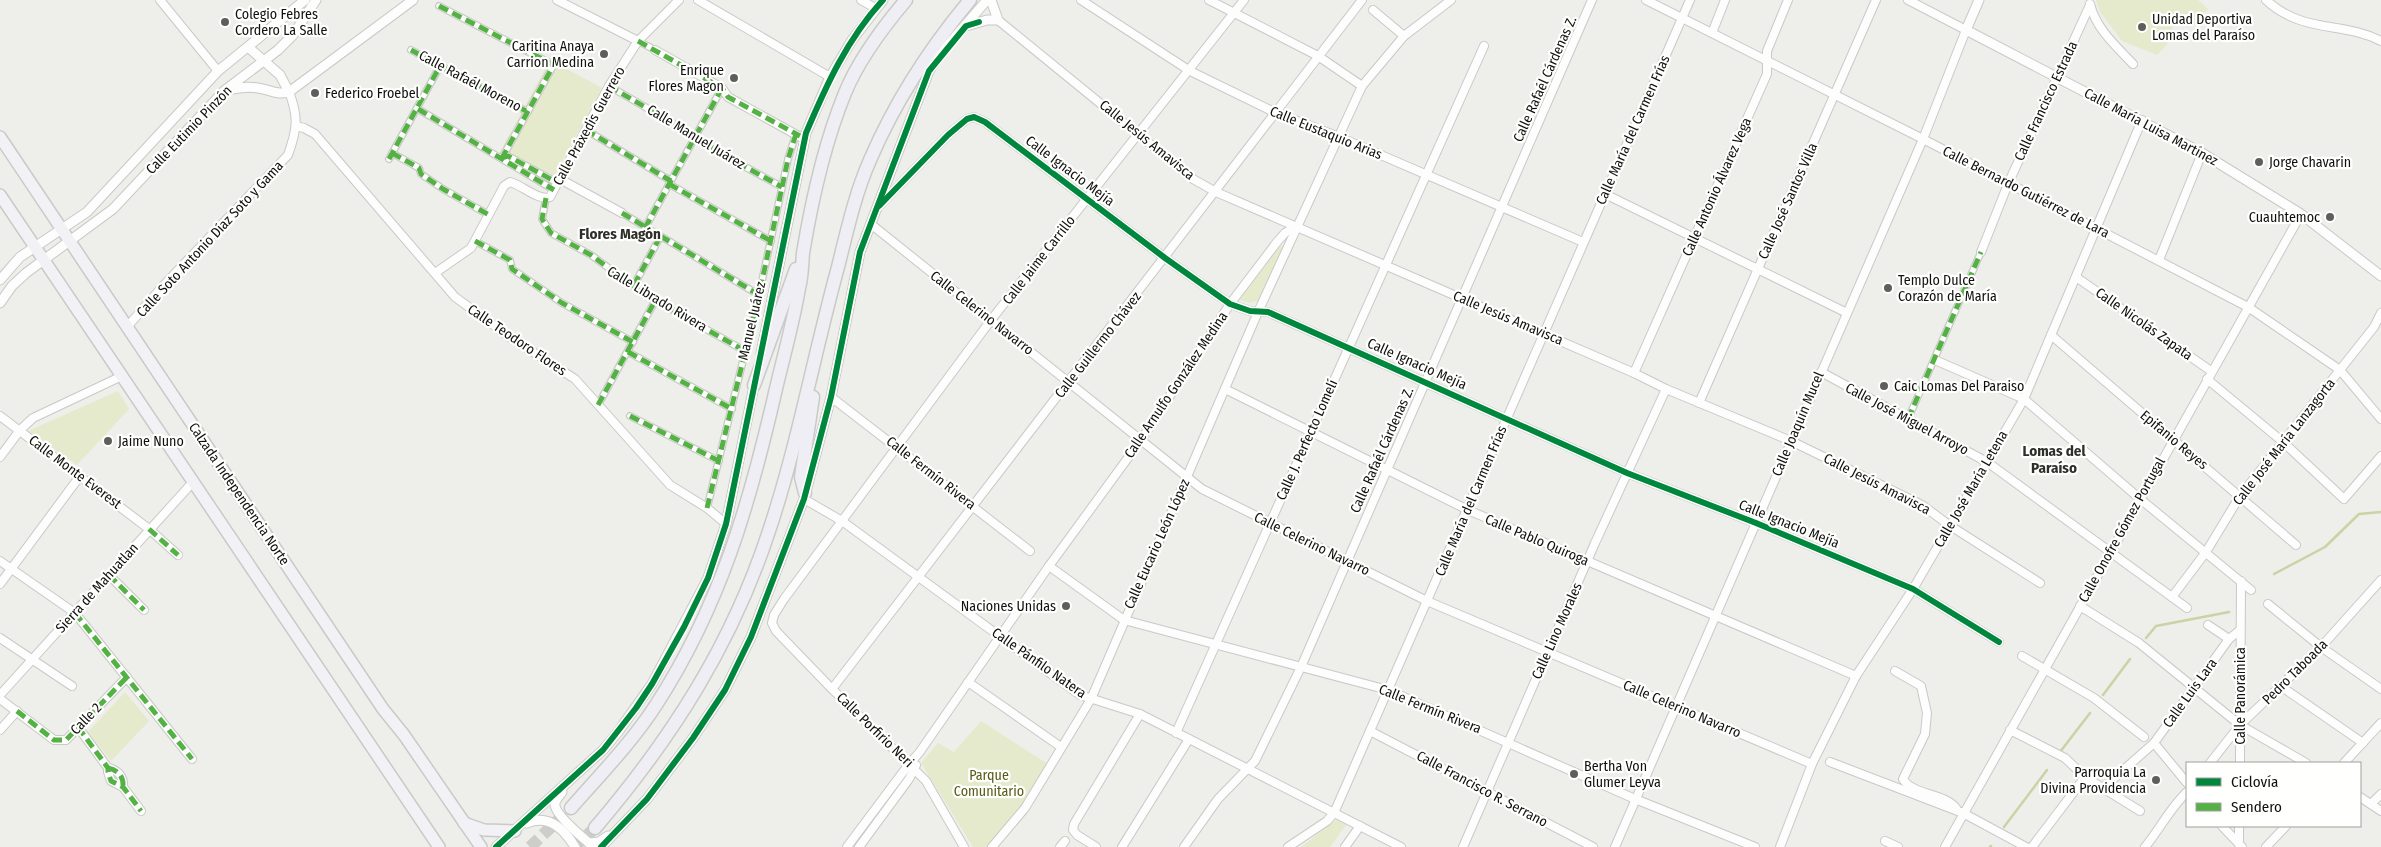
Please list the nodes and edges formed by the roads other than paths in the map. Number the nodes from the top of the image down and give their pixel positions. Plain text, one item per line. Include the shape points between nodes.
1 (160, 0) edge
2 (305, 0) edge
3 (316, 0) edge
4 (413, 0) edge
5 (557, 0) edge
6 (678, 0) edge
7 (698, 0) edge
8 (861, 0) edge
9 (882, 0) edge
10 (906, 0) edge
11 (970, 0) edge
12 (987, 0) edge
13 (991, 0) edge
14 (1081, 0) edge
15 (1209, 0) edge
16 (1244, 0) edge
17 (1362, 0) edge
18 (1452, 0) edge
19 (1592, 0) edge
20 (1646, 0) edge
21 (1690, 0) edge
22 (1725, 0) edge
23 (1788, 0) edge
24 (1876, 0) edge
25 (1908, 0) edge
26 (1979, 0) edge
27 (2266, 0) edge
28 (2089, 2) edge
29 (440, 6) dead end
30 (875, 8) junction
31 (1373, 10) dead end
32 (1233, 12) junction
33 (1682, 18) junction
34 (998, 20) junction
35 (966, 26) junction
36 (1966, 30) junction
37 (1712, 33) junction
38 (1404, 36) junction
39 (638, 41) junction
40 (2381, 41) edge
41 (1484, 46) dead end
42 (248, 48) junction
43 (411, 50) dead end
44 (655, 50) joint
45 (1318, 56) junction
46 (264, 61) junction
47 (1767, 62) junction
48 (2133, 64) dead end
49 (440, 66) junction
50 (1190, 70) junction
51 (218, 71) junction
52 (830, 77) junction
53 (2058, 77) junction
54 (609, 86) junction
55 (1362, 86) junction
56 (722, 88) junction
57 (224, 91) junction
58 (289, 92) junction
59 (1834, 95) junction
60 (418, 109) junction
61 (528, 112) junction
62 (1274, 112) junction
63 (2142, 120) junction
64 (296, 126) junction
65 (586, 130) junction
66 (1138, 134) junction
67 (695, 136) junction
68 (800, 136) junction
69 (0, 137) edge
70 (1339, 138) junction
71 (1923, 139) junction
72 (392, 153) junction
73 (2202, 153) junction
74 (139, 156) junction
75 (502, 158) junction
76 (389, 159) dead end
77 (151, 167) junction
78 (1426, 175) junction
79 (670, 183) junction
80 (557, 184) junction
81 (2008, 184) junction
82 (782, 187) junction
83 (1216, 192) junction
84 (1605, 194) junction
85 (0, 195) edge
86 (546, 198) junction
87 (1087, 199) junction
88 (879, 206) junction
89 (1502, 208) junction
90 (622, 213) joint
91 (2301, 214) junction
92 (489, 215) junction
93 (872, 225) junction
94 (1296, 226) junction
95 (645, 228) junction
96 (2097, 229) junction
97 (60, 230) junction
98 (660, 237) junction
99 (1694, 238) junction
100 (475, 241) junction
101 (771, 241) junction
102 (69, 242) junction
103 (1583, 242) junction
104 (35, 247) junction
105 (1981, 252) joint
106 (803, 253) junction
107 (1165, 258) junction
108 (44, 260) junction
109 (2159, 260) junction
110 (1385, 265) junction
111 (1758, 269) junction
112 (435, 273) junction
113 (2076, 276) junction
114 (2381, 276) edge
115 (0, 280) edge
116 (634, 285) junction
117 (759, 295) junction
118 (1462, 298) junction
119 (656, 301) junction
120 (0, 304) edge
121 (1230, 304) junction
122 (2248, 307) junction
123 (1258, 312) junction
124 (1847, 313) junction
125 (2381, 313) edge
126 (991, 320) junction
127 (127, 327) junction
128 (1543, 334) junction
129 (2051, 335) junction
130 (633, 342) junction
131 (1349, 347) junction
132 (817, 349) junction
133 (745, 351) junction
134 (628, 352) junction
135 (1935, 360) junction
136 (2340, 370) junction
137 (2211, 371) junction
138 (1821, 372) junction
139 (1634, 373) junction
140 (122, 376) junction
141 (2207, 379) junction
142 (1070, 382) junction
143 (1426, 382) junction
144 (754, 385) junction
145 (1225, 389) junction
146 (1666, 389) junction
147 (831, 397) junction
148 (2024, 399) junction
149 (1699, 403) junction
150 (598, 406) junction
151 (732, 409) junction
152 (0, 416) edge
153 (630, 416) dead end
154 (1506, 419) junction
155 (1908, 419) junction
156 (2381, 419) edge
157 (20, 430) junction
158 (1311, 431) junction
159 (1141, 440) junction
160 (2173, 440) junction
161 (1791, 441) junction
162 (2283, 442) junction
163 (898, 447) junction
164 (2381, 456) edge
165 (0, 457) edge
166 (718, 462) junction
167 (1986, 462) junction
168 (1388, 470) junction
169 (1627, 473) junction
170 (80, 476) junction
171 (1186, 478) junction
172 (193, 482) junction
173 (804, 496) junction
174 (2240, 496) junction
175 (2139, 498) junction
176 (974, 506) junction
177 (706, 508) junction
178 (1468, 510) junction
179 (842, 521) junction
180 (1270, 523) junction
181 (1756, 523) junction
182 (726, 524) junction
183 (1949, 525) junction
184 (149, 529) junction
185 (2296, 545) dead end
186 (1030, 551) dead end
187 (2206, 552) junction
188 (2109, 553) junction
189 (178, 555) dead end
190 (0, 561) edge
191 (1348, 561) junction
192 (1587, 561) junction
193 (1049, 566) junction
194 (11, 569) junction
195 (108, 575) junction
196 (920, 576) junction
197 (2381, 580) edge
198 (2241, 581) junction
199 (2040, 583) dead end
200 (0, 584) edge
201 (1913, 589) junction
202 (2251, 590) dead end
203 (2172, 597) junction
204 (1428, 601) junction
205 (2268, 604) dead end
206 (2080, 606) junction
207 (2187, 608) dead end
208 (144, 610) dead end
209 (75, 613) junction
210 (1715, 616) junction
211 (1124, 620) junction
212 (772, 624) joint
213 (2208, 625) dead end
214 (2240, 630) junction
215 (1000, 635) junction
216 (0, 638) edge
217 (2229, 639) junction
218 (1999, 642) dead end
219 (1215, 644) junction
220 (2321, 647) junction
221 (1548, 652) junction
222 (2022, 656) dead end
223 (33, 660) junction
224 (1301, 667) junction
225 (2046, 668) junction
226 (1895, 671) dead end
227 (1856, 676) junction
228 (126, 677) junction
229 (968, 682) junction
230 (72, 686) dead end
231 (2282, 687) junction
232 (2195, 688) junction
233 (2381, 689) edge
234 (832, 690) junction
235 (1388, 690) junction
236 (0, 695) edge
237 (0, 699) edge
238 (1091, 699) junction
239 (1676, 706) junction
240 (17, 711) junction
241 (1140, 714) junction
242 (2381, 723) edge
243 (2240, 725) junction
244 (78, 727) junction
245 (0, 730) edge
246 (1370, 730) junction
247 (2010, 730) junction
248 (1176, 733) junction
249 (2144, 737) dead end
250 (1189, 739) junction
251 (1508, 742) junction
252 (2154, 743) junction
253 (2363, 743) junction
254 (1061, 747) junction
255 (919, 753) junction
256 (192, 759) dead end
257 (1830, 762) dead end
258 (2211, 762) edge
259 (2240, 762) edge
260 (2304, 762) edge
261 (2345, 762) edge
262 (909, 764) junction
263 (1812, 764) junction
264 (1247, 768) junction
265 (915, 769) junction
266 (2085, 777) junction
267 (572, 778) junction
268 (2186, 782) edge
269 (2103, 788) junction
270 (1487, 792) junction
271 (2186, 793) edge
272 (2381, 794) edge
273 (2361, 798) edge
274 (1635, 799) junction
275 (2371, 804) junction
276 (571, 808) tunnel mouth
277 (141, 811) dead end
278 (2140, 811) dead end
279 (2381, 811) edge
280 (1960, 812) junction
281 (1334, 813) junction
282 (464, 823) junction
283 (1360, 826) junction
284 (2223, 827) edge
285 (2239, 827) edge
286 (2285, 827) edge
287 (519, 828) junction
288 (595, 828) tunnel mouth
289 (618, 829) junction
290 (1885, 841) dead end
291 (2240, 845) edge
292 (439, 847) edge
293 (481, 847) edge
294 (496, 847) edge
295 (575, 847) edge
296 (602, 847) edge
297 (847, 847) edge
298 (859, 847) edge
299 (964, 847) edge
300 (992, 847) edge
301 (1096, 847) edge
302 (1122, 847) edge
303 (1184, 847) edge
304 (1288, 847) edge
305 (1345, 847) edge
306 (1401, 847) edge
307 (1463, 847) edge
308 (1593, 847) edge
309 (1615, 847) edge
310 (1755, 847) edge
311 (1780, 847) edge
312 (1898, 847) edge
313 (1945, 847) edge
314 (2026, 847) edge
315 (2032, 847) edge
316 (2145, 847) edge
317 (2266, 847) edge

1 - 51 street
2 - 42 street, Calle Eutimio Pinzón
3 - 46 street, Calle Eutimio Pinzón via 293,35
4 - 58 street
5 - 39 street
6 - 39 street, Calle Práxedis Guerrero
7 - 52 street
8 - 30 street
9 - 30 street
10 - 106 highway via 846,91 828,139
11 - 132 highway via 938,39 913,77 869,162 855,201
12 - 35 street
13 - 34 street
14 - 50 street, Calle Eustaquio Arias
15 - 32 street
16 - 32 street, Calle Jaime Carrillo
17 - 45 street, Calle Guillermo Chávez
18 - 38 street, Calle Arnulfo González Medina
19 - 89 street, Calle Rafaél Cárdenas Z.
20 - 33 street, Calle Bernardo Gutiérrez de Lara
21 - 33 street, Calle María del Carmen Frías
22 - 37 street
23 - 47 street, Calle Antonio Álvarez Vega via 1767,51
24 - 59 street, Calle José Santos Villa
25 - 36 street, Calle María Luisa Martínez
26 - 36 street, Calle Joaquín Mucel
27 - 40 street via 2295,20
28 - 48 street via 2093,18
28 - 53 street, Calle Francisco Estrada
29 - 61 street via 552,64
30 - 52 street
31 - 38 street
32 - 45 street
32 - 50 street, Calle Jaime Carrillo
33 - 37 street, Calle Bernardo Gutiérrez de Lara
33 - 84 street, Calle María del Carmen Frías
34 - 35 street
34 - 66 street, Calle Jesús Amavisca
35 - 88 street via 929,71
36 - 53 street, Calle María Luisa Martínez
36 - 71 street, Calle Joaquín Mucel
37 - 47 street, Calle Bernardo Gutiérrez de Lara
38 - 55 street, Calle Arnulfo González Medina
39 - 44 street
39 - 54 street, Calle Práxedis Guerrero
41 - 78 street, Calle J. Perfecto Lomelí
42 - 46 street
42 - 51 street, Calle Eutimio Pinzón
43 - 49 street, Calle Rafaél Moreno
44 - 56 street
45 - 55 street
45 - 62 street, Calle Guillermo Chávez
46 - 57 street, Calle Eutimio Pinzón
46 - 58 street via 280,75
47 - 59 street, Calle Bernardo Gutiérrez de Lara
47 - 99 street, Calle Antonio Álvarez Vega via 1767,74
49 - 60 street
49 - 61 street, Calle Rafaél Moreno
50 - 62 street, Calle Eustaquio Arias
50 - 66 street, Calle Jaime Carrillo
51 - 74 street, Calle Eutimio Pinzón
52 - 68 street
53 - 63 street, Calle María Luisa Martínez
53 - 81 street, Calle Francisco Estrada
54 - 65 street, Calle Práxedis Guerrero
54 - 67 street, Calle Manuel Juárez
55 - 70 street, Calle Arnulfo González Medina
56 - 67 street
56 - 68 street via 728,96
57 - 58 street via 245,87 276,94
57 - 77 street, Calle Eutimio Pinzón
58 - 64 street, Calle Soto Antonio Díaz Soto y Gama via 295,107
59 - 71 street, Calle Bernardo Gutiérrez de Lara
59 - 111 street, Calle José Santos Villa
60 - 72 street
60 - 75 street
61 - 75 street
62 - 70 street, Calle Eustaquio Arias
62 - 83 street, Calle Guillermo Chávez
63 - 73 street, Calle María Luisa Martínez
63 - 96 street, Calle José María Letena
64 - 112 street, Calle Teodoro Flores via 315,134
64 - 127 street, Calle Soto Antonio Díaz Soto y Gama via 288,155 282,163
65 - 79 street
65 - 80 street, Calle Práxedis Guerrero
66 - 83 street, Calle Jesús Amavisca via 1193,179
66 - 87 street, Calle Jaime Carrillo
67 - 79 street
67 - 82 street, Calle Manuel Juárez via 700,142
68 - 82 street, Manuel Juárez
68 - 144 street
69 - 97 main road, Calzada Independencia Norte
70 - 78 street, Calle Eustaquio Arias
70 - 94 street, Calle Arnulfo González Medina
71 - 81 street, Calle Bernardo Gutiérrez de Lara
71 - 124 street, Calle Joaquín Mucel
72 - 76 street
72 - 92 street via 419,168 421,174 443,190
73 - 91 street, Calle María Luisa Martínez
73 - 109 street
74 - 77 street
74 - 97 street, Calle Eutimio Pinzón via 97,203
75 - 80 street via 508,156
77 - 102 street, Calle Eutimio Pinzón via 113,208
78 - 89 street, Calle Eustaquio Arias
78 - 110 street, Calle J. Perfecto Lomelí
79 - 95 street
79 - 101 street
80 - 86 street, Calle Práxedis Guerrero via 550,197
80 - 90 street
81 - 96 street, Calle Bernardo Gutiérrez de Lara
81 - 105 street, Calle Francisco Estrada
82 - 101 street, Manuel Juárez
83 - 94 street, Calle Jesús Amavisca
83 - 107 street, Calle Guillermo Chávez
84 - 99 street
84 - 103 street, Calle María del Carmen Frías
85 - 104 main road
86 - 92 street, Calle Práxedis Guerrero via 510,182 504,186
86 - 116 street, Calle Librado Rivera via 542,219 550,233
87 - 88 street, Calle Ignacio Mejía via 985,122 974,118 967,119 948,135
87 - 107 street, Calle Ignacio Mejía
87 - 126 street, Calle Jaime Carrillo
88 - 93 street
89 - 103 street, Calle Eustaquio Arias
89 - 118 street, Calle Rafaél Cárdenas Z.
90 - 95 street
91 - 114 street, Calle María Luisa Martínez
91 - 122 street, Calle Onofre Gómez Portugal
92 - 100 street, Calle Práxedis Guerrero
93 - 126 street, Calle Celerino Navarro
93 - 147 street via 860,252
94 - 110 street, Calle Jesús Amavisca
94 - 121 street, Calle Arnulfo González Medina via 1277,242
94 - 123 street, Calle Eucario León López
95 - 98 street
96 - 109 street, Calle Bernardo Gutiérrez de Lara
96 - 113 street, Calle José María Letena
97 - 102 main road, Calzada Independencia Norte
97 - 104 street, Calle Eutimio Pinzón
98 - 116 street
98 - 117 street
99 - 111 street
99 - 139 street, Calle Antonio Álvarez Vega
100 - 112 street, Calle Práxedis Guerrero via 464,254
100 - 130 street via 510,260 512,269 562,302
101 - 117 street, Manuel Juárez
102 - 108 street, Calle Eutimio Pinzón
102 - 127 main road, Calzada Independencia Norte
103 - 128 street, Calle María del Carmen Frías
104 - 108 main road
104 - 115 street, Calle Eutimio Pinzón via 20,257
105 - 135 street
106 - 144 highway
106 - 276 highway via 800,287 755,481 718,587 699,630 655,706
107 - 121 street, Calle Ignacio Mejía
107 - 142 street, Calle Guillermo Chávez
108 - 120 street, Calle Eutimio Pinzón via 12,286
108 - 140 main road
109 - 122 street, Calle Bernardo Gutiérrez de Lara
110 - 118 street, Calle Jesús Amavisca
110 - 131 street, Calle J. Perfecto Lomelí
111 - 124 street
111 - 149 street, Calle José Santos Villa
112 - 150 street, Calle Teodoro Flores via 473,312 564,370
113 - 129 street, Calle José María Letena
113 - 137 street, Calle Nicolás Zapata
116 - 119 street, Calle Librado Rivera
117 - 133 street, Manuel Juárez
118 - 128 street, Calle Jesús Amavisca
118 - 143 street, Calle Rafaél Cárdenas Z.
119 - 130 street
119 - 133 street, Calle Librado Rivera
121 - 123 street, Calle Ignacio Mejía
121 - 159 street, Calle Arnulfo González Medina
122 - 136 street, Calle Bernardo Gutiérrez de Lara
122 - 137 street, Calle Onofre Gómez Portugal
123 - 131 street, Calle Ignacio Mejía via 1268,312
123 - 145 street, Calle Eucario León López
124 - 138 street, Calle Joaquín Mucel
125 - 136 street, Calle José María Lanzagorta
126 - 142 street, Calle Celerino Navarro
126 - 163 street, Calle Jaime Carrillo
127 - 282 main road, Calzada Independencia Norte
128 - 139 street, Calle Jesús Amavisca
128 - 154 street, Calle María del Carmen Frías
129 - 148 street, Calle José María Letena
129 - 160 street, Epifanio Reyes
130 - 134 street
131 - 143 street, Calle Ignacio Mejía
131 - 158 street, Calle J. Perfecto Lomelí
132 - 173 highway via 814,393 801,476
132 - 288 highway via 769,531 729,632 689,704 632,784
133 - 151 street, Manuel Juárez
134 - 150 street
134 - 151 street
135 - 148 street
135 - 155 street
136 - 156 street, Calle Bernardo Gutiérrez de Lara
136 - 162 street, Calle José María Lanzagorta
137 - 141 street, Calle Onofre Gómez Portugal
138 - 155 street, Calle José Miguel Arroyo
138 - 161 street, Calle Joaquín Mucel
139 - 146 street, Calle Jesús Amavisca
140 - 157 street via 33,418
140 - 172 main road
141 - 160 street, Calle Onofre Gómez Portugal
141 - 162 street
142 - 159 street, Calle Celerino Navarro
142 - 176 street, Calle Guillermo Chávez
143 - 154 street, Calle Ignacio Mejía
143 - 168 street, Calle Rafaél Cárdenas Z.
144 - 182 street
145 - 158 street, Calle Pablo Quiroga
145 - 171 street, Calle Eucario León López
146 - 149 street, Calle Jesús Amavisca
146 - 169 street, Calle Lino Morales
147 - 163 street, Calle Fermín Rivera
147 - 173 street
148 - 167 street, Calle José María Letena
148 - 175 street
149 - 161 street, Calle Jesús Amavisca
150 - 177 street, Calle Teodoro Flores via 670,485
151 - 166 street, Manuel Juárez
152 - 157 street, Calle Monte Everest
153 - 166 street
154 - 169 street, Calle Ignacio Mejía
154 - 178 street, Calle María del Carmen Frías
155 - 167 street, Calle José Miguel Arroyo
157 - 165 street
157 - 170 street, Calle Monte Everest
158 - 168 street, Calle Pablo Quiroga
158 - 180 street, Calle J. Perfecto Lomelí
159 - 171 street, Calle Celerino Navarro
159 - 193 street, Calle Arnulfo González Medina
160 - 174 street, Epifanio Reyes
160 - 175 street, Calle Onofre Gómez Portugal
161 - 181 street, Calle Joaquín Mucel
161 - 183 street, Calle Jesús Amavisca via 1922,505
162 - 164 street via 2344,499
162 - 174 street, Calle José María Lanzagorta
163 - 176 street, Calle Fermín Rivera
163 - 179 street, Calle Jaime Carrillo
166 - 177 street, Manuel Juárez
167 - 183 street, Calle José María Letena
167 - 188 street, Calle José Miguel Arroyo
168 - 178 street, Calle Pablo Quiroga
168 - 191 street, Calle Rafaél Cárdenas Z.
169 - 181 street, Calle Ignacio Mejía
169 - 192 street, Calle Lino Morales
170 - 184 street, Calle Monte Everest
170 - 194 street
171 - 180 street, Calle Celerino Navarro
171 - 211 street, Calle Eucario León López
172 - 184 street, Sierra de Mahuatlan
172 - 292 main road
173 - 179 street, Calle Pánfilo Natera
173 - 289 street via 754,629 725,690 670,770
174 - 185 street, Epifanio Reyes
174 - 187 street, Calle José María Lanzagorta
175 - 187 street
175 - 188 street, Calle Onofre Gómez Portugal
176 - 186 street, Calle Fermín Rivera
176 - 196 street, Calle Guillermo Chávez
177 - 182 street, Calle Teodoro Flores
178 - 192 street, Calle Pablo Quiroga
178 - 204 street, Calle María del Carmen Frías
179 - 196 street, Calle Pánfilo Natera
179 - 212 street, Calle Jaime Carrillo via 784,599
180 - 191 street, Calle Celerino Navarro
180 - 219 street, Calle J. Perfecto Lomelí
181 - 201 street, Calle Ignacio Mejía
181 - 210 street, Calle Joaquín Mucel
182 - 267 street via 708,578 652,684 618,732
183 - 199 street, Calle Jesús Amavisca
183 - 201 street, Calle José María Letena
184 - 189 street, Calle Monte Everest
184 - 195 street, Sierra de Mahuatlan
187 - 198 street
187 - 203 street, Calle José María Lanzagorta
188 - 203 street, Calle José Miguel Arroyo
188 - 206 street, Calle Onofre Gómez Portugal
190 - 194 street
191 - 204 street, Calle Celerino Navarro
191 - 224 street, Calle Rafaél Cárdenas Z.
192 - 210 street, Calle Pablo Quiroga
192 - 221 street, Calle Lino Morales
193 - 211 street, Calle Fermín Rivera
193 - 215 street, Calle Arnulfo González Medina
194 - 200 street
194 - 209 street
195 - 208 street
195 - 209 street, Sierra de Mahuatlan
196 - 215 street, Calle Pánfilo Natera
196 - 234 street, Calle Guillermo Chávez
197 - 220 street, Pedro Taboada
198 - 202 street
198 - 214 street
201 - 218 street, Calle Ignacio Mejía
201 - 227 street, Calle José María Letena
203 - 207 street, Calle José Miguel Arroyo
204 - 221 street, Calle Celerino Navarro
204 - 235 street, Calle María del Carmen Frías
205 - 220 street
206 - 225 street, Calle Onofre Gómez Portugal
206 - 232 street via 2139,643
209 - 223 street, Sierra de Mahuatlan
209 - 228 street
210 - 227 street, Calle Pablo Quiroga
210 - 239 street, Calle Joaquín Mucel
211 - 219 street, Calle Fermín Rivera
211 - 238 street, Calle Eucario León López
212 - 234 street, Calle Porfirio Neri
213 - 217 street
214 - 217 street, Calle Luis Lara
214 - 243 street, Calle Panorámica
215 - 229 street, Calle Arnulfo González Medina
215 - 238 street, Calle Pánfilo Natera via 1080,695
216 - 223 street
217 - 232 street, Calle Luis Lara
219 - 224 street, Calle Fermín Rivera
219 - 248 street, Calle J. Perfecto Lomelí
220 - 231 street, Pedro Taboada
220 - 233 street
221 - 239 street, Calle Celerino Navarro
221 - 251 street, Calle Lino Morales
222 - 225 street
223 - 230 street
223 - 236 street, Sierra de Mahuatlan
224 - 235 street, Calle Fermín Rivera
224 - 264 street, Calle Rafaél Cárdenas Z. via 1259,755
225 - 247 street, Calle Onofre Gómez Portugal
225 - 249 street via 2094,698
226 - 280 street via 1921,686 1928,713 1925,734 1903,779 1911,786 1955,806
227 - 263 street, Calle José María Letena
228 - 244 street, Calle 2
228 - 256 street via 158,716 162,730 172,735
229 - 254 street
229 - 255 street, Calle Arnulfo González Medina
231 - 243 street, Pedro Taboada
231 - 253 street
232 - 243 street
232 - 252 street, Calle Luis Lara
234 - 262 street, Calle Porfirio Neri
235 - 246 street, Calle María del Carmen Frías
235 - 251 street, Calle Fermín Rivera
237 - 240 street, Calle 2
238 - 241 street, Calle Pánfilo Natera
238 - 254 street, Calle Eucario León López
239 - 263 street, Calle Celerino Navarro
239 - 274 street, Calle Joaquín Mucel
240 - 244 street, Calle 2 via 54,740 66,740
240 - 245 street
241 - 248 street, Calle Pánfilo Natera
241 - 301 street via 1074,824 1076,835
242 - 253 street
243 - 258 street, Pedro Taboada
243 - 259 street, Calle Panorámica
243 - 260 street
244 - 277 street via 108,768 112,781 123,787
246 - 270 street, Calle Francisco R. Serrano
246 - 281 street, Calle María del Carmen Frías
247 - 266 street via 2066,758
247 - 280 street, Calle Onofre Gómez Portugal
248 - 250 street, Calle Pánfilo Natera
250 - 264 street, Calle Pánfilo Natera
250 - 302 street
251 - 270 street, Calle Lino Morales
251 - 274 street, Calle Fermín Rivera
252 - 268 street
252 - 269 street, Calle Luis Lara
253 - 261 street
254 - 300 street, Calle Eucario León López via 1025,808
255 - 262 street, Calle Arnulfo González Medina
255 - 265 street, Calle Arnulfo González Medina
257 - 280 street
262 - 265 street, Calle Porfirio Neri
262 - 297 street, Calle Arnulfo González Medina
263 - 311 street, Calle José María Letena
264 - 281 street, Calle Pánfilo Natera
264 - 303 street, Calle Rafaél Cárdenas Z. via 1218,799
265 - 298 street, Calle Arnulfo González Medina
265 - 299 street, Calle Porfirio Neri via 926,781
266 - 269 street
266 - 315 street
267 - 287 street
267 - 289 street via 555,803 573,830 590,843 598,842
269 - 278 street
270 - 307 street, Calle Lino Morales
270 - 308 street, Calle Francisco R. Serrano
271 - 316 street
272 - 275 street
273 - 275 street
274 - 309 street, Calle Joaquín Mucel
274 - 310 street, Calle Fermín Rivera
275 - 279 street
280 - 313 street, Calle Onofre Gómez Portugal
280 - 314 street
281 - 283 street, Calle Pánfilo Natera
281 - 304 street, Calle María del Carmen Frías
282 - 287 main road via 484,830
282 - 293 main road, Calzada Independencia Norte
283 - 305 street
283 - 306 street, Calle Pánfilo Natera
284 - 291 street
285 - 291 street
286 - 317 street
287 - 294 street
287 - 295 street via 541,819 552,822
289 - 296 street
290 - 312 street

